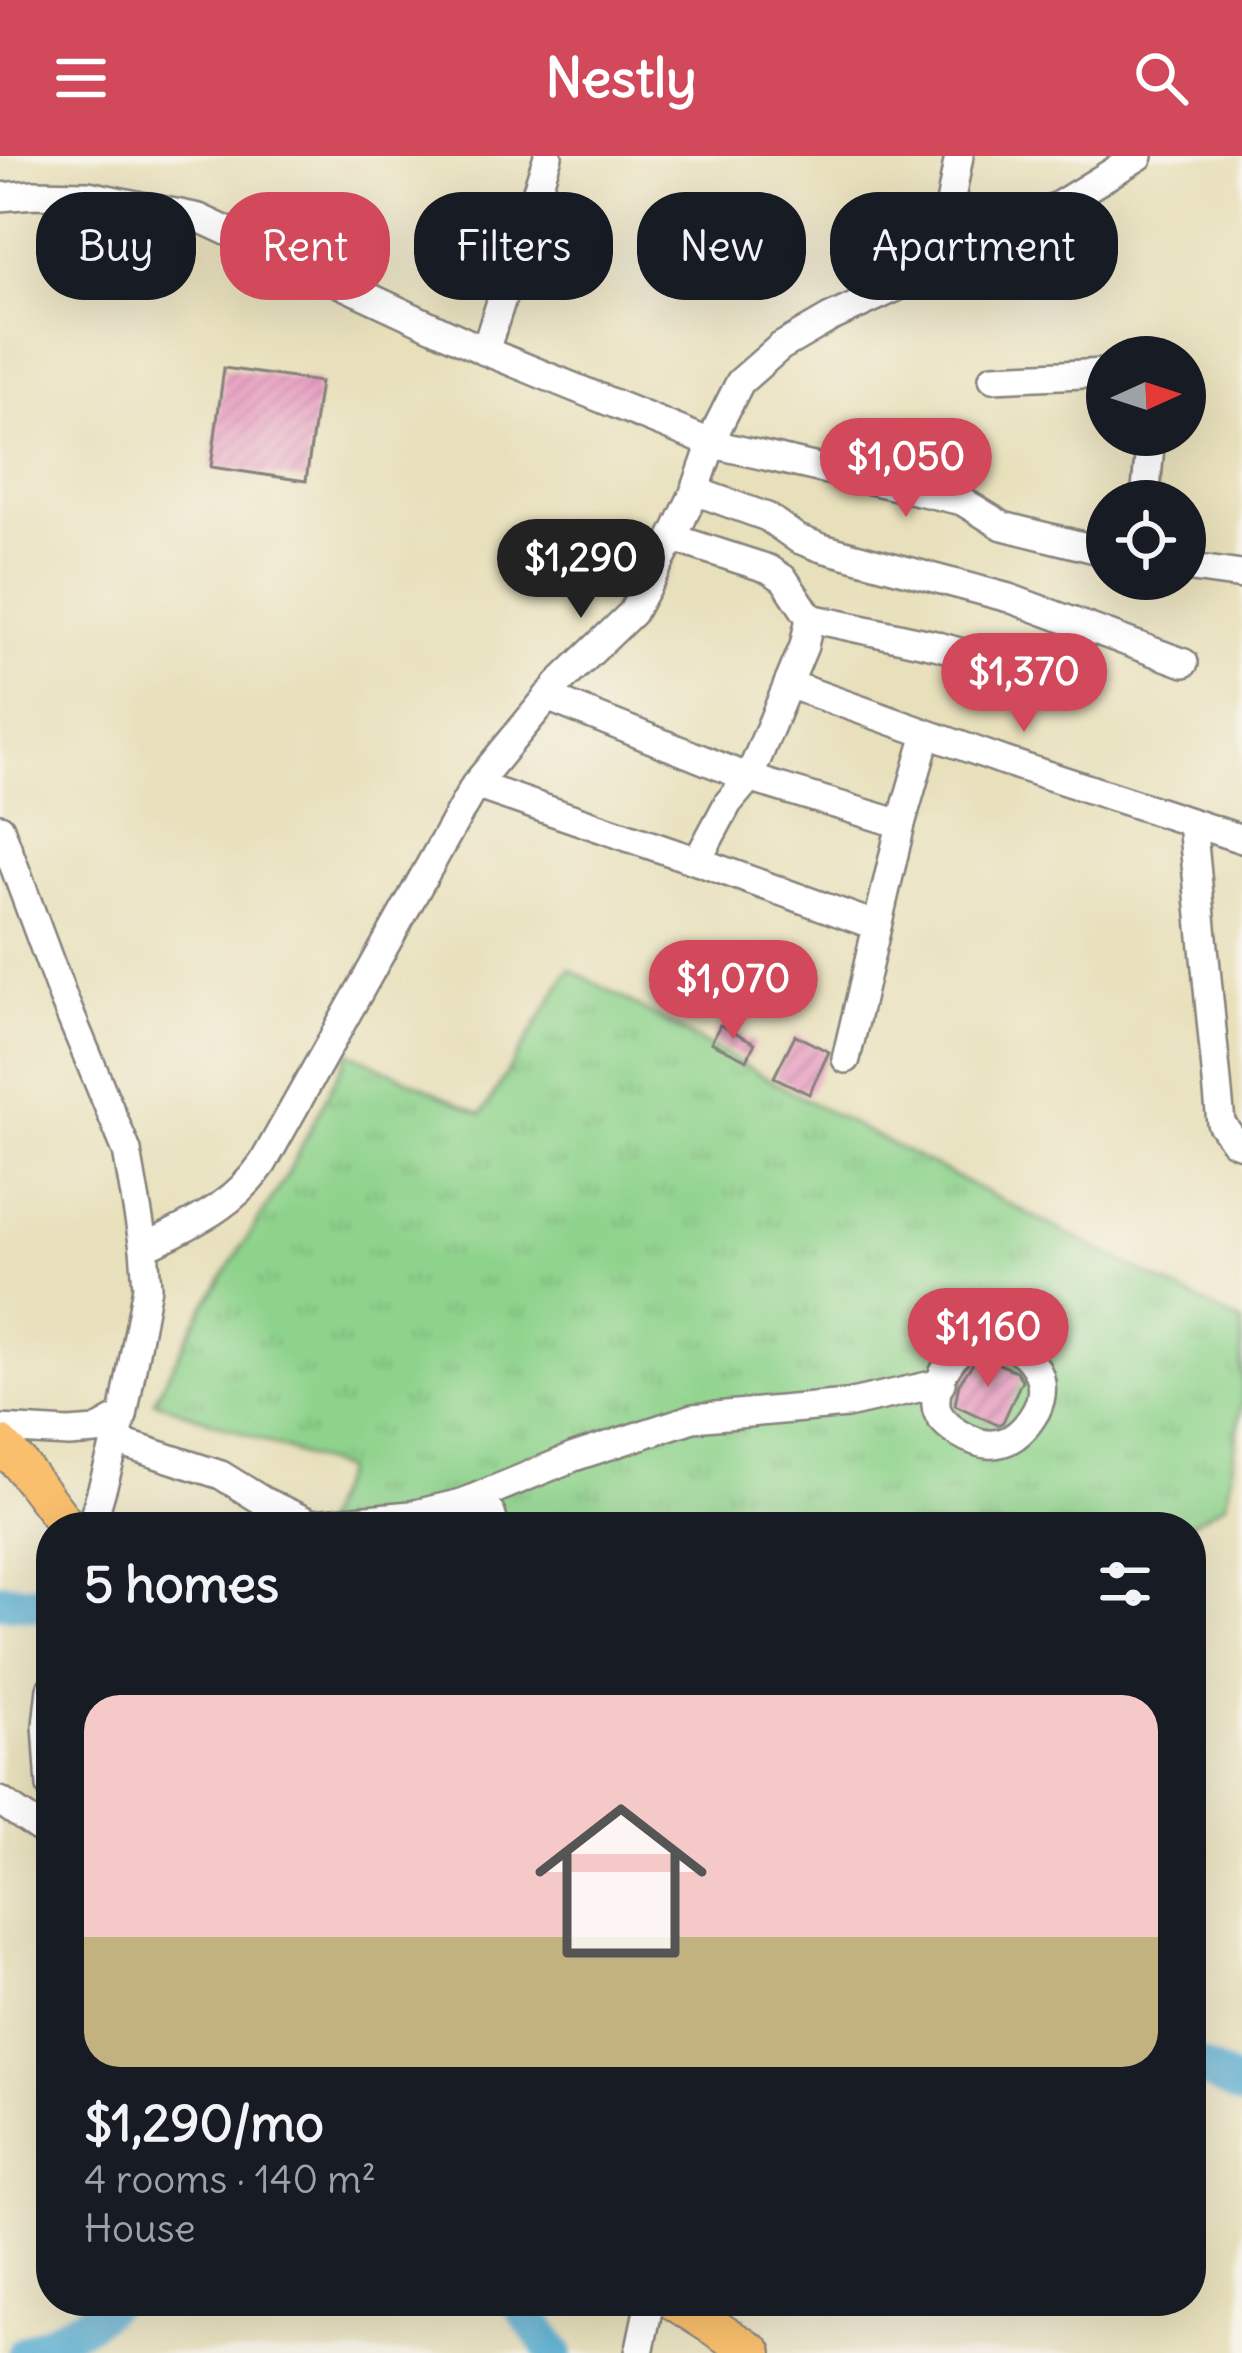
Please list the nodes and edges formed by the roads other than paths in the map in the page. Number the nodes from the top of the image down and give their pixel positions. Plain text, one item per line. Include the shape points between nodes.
1 (548, 156) edge
2 (959, 156) edge
3 (1139, 156) edge
4 (952, 192) edge
5 (1080, 192) edge
6 (0, 197) edge
7 (869, 300) edge
8 (485, 351) junction
9 (1086, 374) edge
10 (993, 378) dead end
11 (713, 444) junction
12 (695, 491) junction
13 (674, 538) junction
14 (1086, 547) edge
15 (1206, 570) edge
16 (1242, 575) edge
17 (810, 618) junction
18 (1184, 663) dead end
19 (1035, 674) dead end
20 (788, 684) junction
21 (547, 697) junction
22 (927, 734) junction
23 (748, 778) junction
24 (475, 785) junction
25 (1192, 823) junction
26 (901, 824) junction
27 (0, 828) edge
28 (1242, 839) edge
29 (698, 861) junction
30 (877, 926) junction
31 (846, 1059) dead end
32 (1242, 1144) edge
33 (143, 1248) junction
34 (940, 1383) dead end
35 (120, 1428) junction
36 (0, 1429) edge
37 (0, 1444) edge
38 (462, 1503) junction
39 (60, 1512) edge
40 (78, 1512) edge
41 (276, 1512) edge
42 (424, 1512) edge
43 (488, 1512) edge
44 (0, 1802) edge
45 (36, 1826) edge
46 (647, 2316) edge
47 (696, 2316) edge
48 (639, 2353) edge
49 (754, 2353) edge

1 - 8 street
2 - 4 street
3 - 5 street
6 - 8 street via 88,195 199,218
7 - 11 street via 780,347 740,382
8 - 11 street
9 - 10 street
11 - 12 street
11 - 14 street via 962,501 1003,526
12 - 13 street
12 - 18 street via 822,548 1010,598
13 - 17 street via 769,569
13 - 21 street via 632,613
15 - 16 street
17 - 19 street
17 - 20 street
20 - 22 street
20 - 23 street
21 - 23 street
21 - 24 street
22 - 25 street
22 - 26 street
23 - 26 street
23 - 29 street
24 - 29 street
24 - 33 street via 248,1184 224,1206
25 - 28 street
25 - 32 street via 1221,1124
26 - 30 street
27 - 33 street via 127,1151
29 - 30 street
30 - 31 street
33 - 35 street via 146,1287
34 - 38 street via 824,1407 693,1418
35 - 36 street
35 - 40 street
35 - 41 street via 221,1475
37 - 39 main road
38 - 42 street
38 - 43 street
44 - 45 street
46 - 48 street
47 - 49 main road

